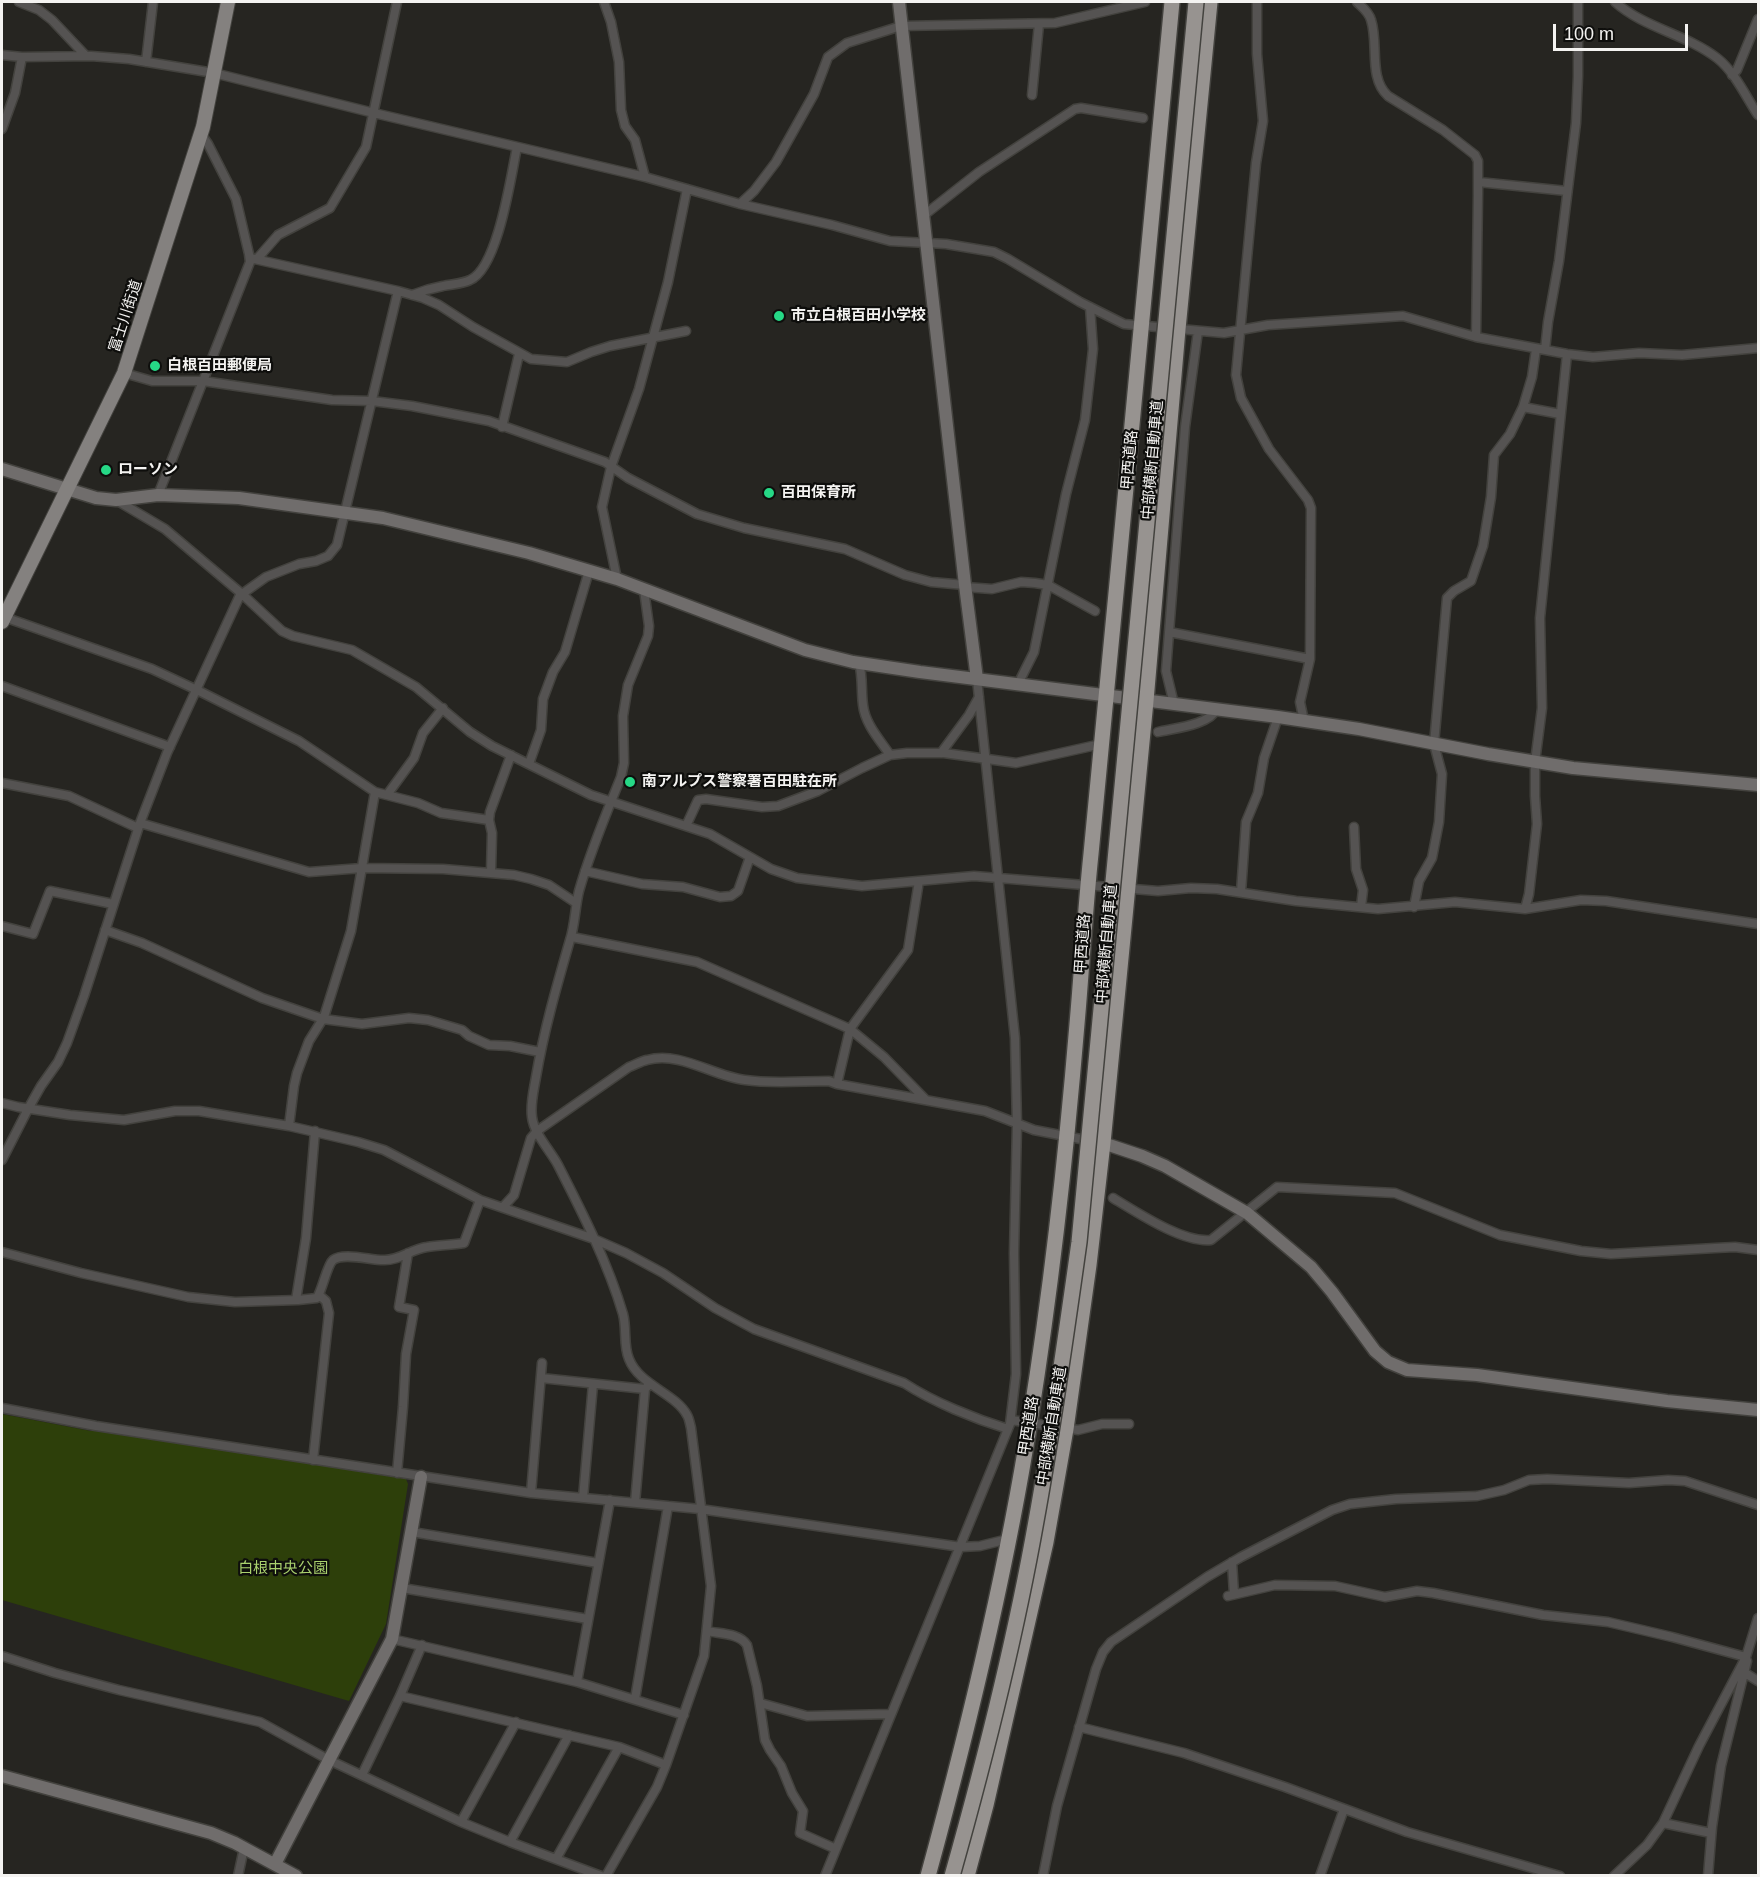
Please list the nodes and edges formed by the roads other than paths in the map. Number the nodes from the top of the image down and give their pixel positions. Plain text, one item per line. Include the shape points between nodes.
1 (19, 2) edge
2 (153, 2) edge
3 (228, 2) edge
4 (397, 2) edge
5 (604, 2) edge
6 (899, 2) edge
7 (1145, 2) edge
8 (1172, 2) edge
9 (1196, 2) edge
10 (1202, 2) edge
11 (1210, 2) edge
12 (1257, 2) edge
13 (1357, 2) edge
14 (1578, 2) edge
15 (1615, 2) edge
16 (1758, 19) edge
17 (1039, 24) junction
18 (902, 26) junction
19 (2, 55) edge
20 (86, 56) junction
21 (22, 57) junction
22 (146, 62) junction
23 (214, 73) junction
24 (1732, 75) junction
25 (1032, 95) dead end
26 (374, 113) junction
27 (1758, 115) edge
28 (1143, 118) dead end
29 (2, 129) edge
30 (201, 134) junction
31 (517, 147) junction
32 (645, 177) junction
33 (1478, 182) junction
34 (687, 189) junction
35 (1567, 191) junction
36 (740, 204) junction
37 (923, 216) junction
38 (926, 242) junction
39 (254, 259) junction
40 (398, 291) junction
41 (411, 295) junction
42 (1090, 307) junction
43 (1142, 326) junction
44 (1178, 329) junction
45 (686, 331) dead end
46 (1198, 331) junction
47 (1240, 331) junction
48 (1476, 338) junction
49 (651, 339) junction
50 (1758, 348) edge
51 (1541, 350) junction
52 (519, 354) junction
53 (1567, 354) junction
54 (124, 373) junction
55 (202, 381) junction
56 (372, 401) junction
57 (1523, 408) junction
58 (1560, 414) junction
59 (502, 427) junction
60 (611, 467) junction
61 (2, 469) edge
62 (66, 490) junction
63 (158, 495) junction
64 (116, 500) junction
65 (345, 512) junction
66 (589, 571) junction
67 (617, 579) junction
68 (1047, 585) junction
69 (965, 586) junction
70 (644, 590) junction
71 (242, 593) junction
72 (1095, 611) dead end
73 (3, 620) edge
74 (1169, 632) junction
75 (1310, 659) junction
76 (859, 663) junction
77 (977, 678) junction
78 (1020, 684) junction
79 (2, 686) edge
80 (197, 690) junction
81 (979, 696) junction
82 (1106, 696) junction
83 (1146, 701) junction
84 (1174, 704) junction
85 (443, 708) junction
86 (1217, 709) junction
87 (1278, 717) junction
88 (1304, 721) junction
89 (1158, 732) dead end
90 (1101, 744) junction
91 (1434, 744) junction
92 (170, 747) junction
93 (940, 753) junction
94 (511, 755) junction
95 (890, 755) junction
96 (986, 758) junction
97 (1535, 762) junction
98 (529, 764) junction
99 (2, 783) edge
100 (1758, 785) edge
101 (375, 792) junction
102 (387, 795) junction
103 (610, 803) junction
104 (489, 820) junction
105 (139, 826) junction
106 (686, 826) junction
107 (1354, 827) dead end
108 (750, 857) junction
109 (362, 868) junction
110 (585, 871) junction
111 (491, 872) junction
112 (999, 878) junction
113 (919, 881) junction
114 (1088, 885) junction
115 (1128, 888) junction
116 (1241, 892) junction
117 (113, 903) junction
118 (576, 903) junction
119 (1361, 907) junction
120 (1414, 907) junction
121 (1525, 909) junction
122 (1758, 924) edge
123 (2, 926) edge
124 (105, 930) junction
125 (572, 937) junction
126 (322, 1019) junction
127 (850, 1029) junction
128 (540, 1052) junction
129 (837, 1084) junction
130 (926, 1100) junction
131 (2, 1102) edge
132 (28, 1109) junction
133 (1017, 1125) junction
134 (289, 1126) junction
135 (315, 1131) junction
136 (537, 1131) junction
137 (1067, 1137) junction
138 (1103, 1143) junction
139 (2, 1160) edge
140 (1113, 1198) dead end
141 (480, 1200) junction
142 (503, 1207) junction
143 (1247, 1213) junction
144 (594, 1239) junction
145 (1758, 1250) edge
146 (2, 1252) edge
147 (408, 1253) junction
148 (319, 1294) junction
149 (296, 1300) junction
150 (542, 1364) dead end
151 (541, 1378) junction
152 (593, 1384) junction
153 (648, 1386) junction
154 (2, 1408) edge
155 (1758, 1410) edge
156 (1030, 1422) junction
157 (1010, 1424) junction
158 (1129, 1424) dead end
159 (1066, 1429) junction
160 (313, 1460) junction
161 (397, 1473) junction
162 (421, 1477) junction
163 (531, 1493) junction
164 (583, 1498) junction
165 (610, 1500) junction
166 (635, 1503) junction
167 (1758, 1505) edge
168 (668, 1506) junction
169 (700, 1509) junction
170 (412, 1532) junction
171 (1008, 1539) junction
172 (961, 1547) junction
173 (1232, 1562) junction
174 (598, 1563) junction
175 (402, 1588) junction
176 (1758, 1618) edge
177 (588, 1619) junction
178 (706, 1631) junction
179 (392, 1639) junction
180 (1752, 1640) junction
181 (422, 1645) junction
182 (2, 1656) edge
183 (1746, 1657) junction
184 (1742, 1671) junction
185 (1758, 1681) edge
186 (577, 1682) junction
187 (400, 1696) junction
188 (635, 1700) junction
189 (759, 1703) junction
190 (891, 1714) junction
191 (684, 1715) junction
192 (516, 1722) junction
193 (1078, 1727) junction
194 (568, 1735) junction
195 (619, 1747) junction
196 (329, 1760) junction
197 (666, 1764) junction
198 (362, 1775) junction
199 (2, 1776) edge
200 (1344, 1809) junction
201 (461, 1821) junction
202 (1663, 1823) junction
203 (1711, 1833) junction
204 (510, 1842) junction
205 (244, 1848) junction
206 (836, 1849) junction
207 (556, 1859) junction
208 (275, 1864) junction
209 (238, 1875) edge
210 (296, 1875) edge
211 (601, 1875) edge
212 (606, 1875) edge
213 (825, 1875) edge
214 (928, 1875) edge
215 (952, 1875) edge
216 (960, 1875) edge
217 (967, 1875) edge
218 (1043, 1875) edge
219 (1320, 1875) edge
220 (1560, 1875) edge
221 (1614, 1875) edge
222 (1708, 1875) edge

1 - 20 street via 52,20
2 - 22 street
3 - 23 main road, 富士川街道
4 - 26 street
5 - 32 street via 619,62 621,110 625,126 635,140
6 - 18 street
7 - 17 street
8 - 43 highway, 甲西道路
9 - 215 highway, 中部横断自動車道, bridge via 1079,1242 1036,1523 982,1766
10 - 216 highway, 中部横断自動車道 via 1083,1265 1044,1524 992,1757
11 - 44 highway
12 - 47 street via 1263,121
13 - 33 street via 1371,21 1382,91 1475,154
14 - 35 street via 1576,123
15 - 24 street via 1640,20 1704,50
16 - 24 street
17 - 18 street
17 - 25 street
18 - 36 street via 848,43 828,57 814,94 776,162
18 - 37 street
19 - 21 street
20 - 21 street
20 - 22 street
21 - 29 street
22 - 23 street
23 - 26 street
23 - 30 main road, 富士川街道
24 - 27 street
26 - 31 street
26 - 39 street via 366,147 330,208 278,235
28 - 37 street via 1075,109 979,172
30 - 39 street via 236,199
30 - 54 main road, 富士川街道
31 - 32 street
31 - 41 street via 495,246 482,269 470,281
32 - 34 street
33 - 35 street
33 - 48 street
34 - 36 street
34 - 49 street via 668,282
35 - 51 street
36 - 38 street via 890,241
37 - 38 street
38 - 42 street via 994,252
38 - 69 street
39 - 40 street
39 - 55 street
40 - 41 street
40 - 56 street
41 - 52 street via 439,305
42 - 43 street via 1124,324
42 - 68 street via 1093,349 1085,420
43 - 44 street
43 - 82 highway, 甲西道路
44 - 46 street
44 - 83 highway
45 - 49 street
46 - 47 street
46 - 74 street via 1185,427
47 - 48 street via 1268,325 1403,316
47 - 75 street via 1236,375 1241,399 1269,449 1311,508
48 - 51 street
49 - 52 street via 610,346 567,362
49 - 60 street via 639,389
50 - 53 street via 1682,355
51 - 53 street
51 - 57 street
52 - 59 street
53 - 58 street
54 - 55 street via 152,381
54 - 62 main road, 富士川街道
55 - 56 street
55 - 63 street
56 - 59 street via 489,421
56 - 65 street
57 - 58 street
57 - 91 street via 1494,455 1483,546 1471,581 1447,598
58 - 97 street via 1540,618 1542,708
59 - 60 street
60 - 67 street via 602,507
60 - 69 street via 697,514 844,549 931,582
61 - 62 street
62 - 64 street
62 - 73 main road, 富士川街道
63 - 64 street
63 - 65 street via 239,498
64 - 71 street via 165,529
65 - 66 street via 444,532
65 - 71 street via 337,545 328,556 266,577
66 - 67 street
66 - 98 street via 565,651 543,699 541,730
67 - 70 street
68 - 69 street via 1021,582 992,588
68 - 72 street
68 - 78 street via 1034,652
69 - 77 street
70 - 76 street via 805,650
70 - 103 street via 648,636 628,685 623,716 624,763
71 - 80 street
71 - 85 street via 282,631 352,650 416,687
73 - 80 street via 152,669
74 - 75 street
74 - 84 street via 1166,671
75 - 88 street via 1300,702
76 - 77 street
76 - 95 street via 863,707
77 - 78 street
77 - 81 street
78 - 82 street
79 - 92 street
80 - 92 street
80 - 101 street via 299,741
81 - 93 street
81 - 96 street
82 - 83 street
82 - 90 highway, 甲西道路
83 - 84 street
83 - 115 highway
84 - 86 street
85 - 94 street via 470,732
85 - 102 street via 423,733 414,758
86 - 87 street
86 - 89 street via 1214,715 1195,724
87 - 88 street
87 - 116 street via 1264,758 1258,793 1246,822
88 - 91 street
90 - 96 street via 1016,763
90 - 114 highway, 甲西道路
91 - 97 street
91 - 120 street via 1442,774 1439,822 1432,858 1419,881
92 - 105 street
93 - 95 street
93 - 96 street
94 - 98 street
94 - 104 street
95 - 106 street via 778,806 698,800
96 - 112 street
97 - 100 street
97 - 121 street via 1538,824
98 - 103 street
99 - 105 street via 69,796
101 - 102 street
101 - 109 street
102 - 104 street via 441,813
103 - 106 street
103 - 110 street
104 - 111 street
105 - 109 street via 309,872
105 - 117 street
106 - 108 street via 710,834
107 - 119 street via 1356,869 1363,890
108 - 110 street via 738,891 720,897
108 - 113 street via 797,878 825,882 862,886
109 - 111 street
109 - 126 street via 351,931
110 - 118 street
111 - 118 street via 549,885
112 - 113 street
112 - 114 street
112 - 133 street via 1015,1038
113 - 127 street via 908,950
114 - 115 street
114 - 137 highway, 甲西道路
115 - 116 street
115 - 138 highway
116 - 119 street
117 - 123 street via 50,891 33,934
117 - 124 street
118 - 125 street
119 - 120 street
120 - 121 street via 1455,902
121 - 122 street via 1581,900 1606,901
124 - 126 street via 262,998
124 - 132 street via 67,1043
125 - 127 street via 698,962
125 - 128 street
126 - 128 street via 362,1024 409,1018 428,1020 462,1030 489,1045
126 - 134 street via 297,1073
127 - 129 street
127 - 130 street
128 - 136 street via 532,1118
129 - 130 street
129 - 136 street via 747,1081 682,1060 646,1060
130 - 133 street via 985,1111
131 - 132 street
132 - 134 street via 124,1120 199,1111
132 - 139 street
133 - 137 street
133 - 157 street via 1016,1374
134 - 135 street
135 - 141 street via 384,1150
135 - 149 street via 306,1238
136 - 142 street via 531,1138 513,1195
136 - 144 street via 557,1162
137 - 138 street
137 - 156 highway, 甲西道路
138 - 143 street via 1165,1166
138 - 159 highway
140 - 143 street via 1200,1241 1211,1240
141 - 142 street
141 - 147 street via 464,1243
142 - 144 street
143 - 145 street via 1277,1187 1395,1193 1500,1235 1581,1251 1611,1254 1725,1247
143 - 155 street via 1311,1267 1375,1351 1407,1370
144 - 153 street via 624,1317 628,1357
144 - 157 street via 663,1273 754,1329 904,1383 989,1423
146 - 149 street via 188,1297 235,1302
147 - 148 street via 385,1260 343,1256 333,1259
147 - 161 street via 399,1307 414,1310 405,1354
148 - 149 street via 316,1298
148 - 160 street via 329,1313
150 - 151 street
151 - 152 street
151 - 163 street
152 - 153 street
152 - 164 street
153 - 166 street
153 - 169 street via 687,1414
154 - 160 street
156 - 157 street
156 - 159 street
156 - 171 highway, 甲西道路
157 - 172 street
158 - 159 street
159 - 217 highway via 1024,1644
160 - 161 street
161 - 162 street
162 - 163 street
162 - 170 street
163 - 164 street
164 - 165 street
165 - 166 street
165 - 174 street
166 - 168 street
167 - 173 street via 1677,1480 1529,1480 1477,1496 1350,1504
168 - 169 street
168 - 188 street
169 - 172 street
169 - 178 street via 711,1586
170 - 174 street
170 - 175 street
171 - 172 street
171 - 214 highway, 甲西道路 via 971,1713
172 - 190 street
173 - 183 street via 1231,1595 1275,1585 1335,1586 1385,1597 1417,1591 1543,1615 1608,1622
173 - 193 street via 1111,1642 1095,1669
174 - 177 street
175 - 177 street
175 - 179 street
176 - 180 street
177 - 186 street
178 - 189 street via 744,1640
178 - 191 street via 704,1656
179 - 181 street
179 - 196 street
180 - 183 street
180 - 184 street
181 - 186 street
181 - 187 street
182 - 196 street via 119,1690 260,1722
183 - 184 street
184 - 185 street
184 - 202 street via 1699,1746
184 - 203 street
186 - 188 street
187 - 192 street
187 - 198 street
188 - 191 street
189 - 190 street via 807,1716
189 - 206 street via 765,1740 803,1811 800,1833
190 - 206 street
191 - 197 street
192 - 194 street
192 - 201 street
193 - 200 street via 1185,1753
193 - 218 street
194 - 195 street
194 - 204 street
195 - 197 street
195 - 207 street
196 - 198 street
196 - 208 street
197 - 212 street
198 - 201 street
199 - 205 street via 211,1833
200 - 219 street
200 - 220 street via 1407,1832
201 - 204 street
202 - 203 street
202 - 221 street via 1647,1845
203 - 222 street
204 - 207 street
205 - 208 street
205 - 209 street
206 - 213 street
207 - 211 street
208 - 210 street

